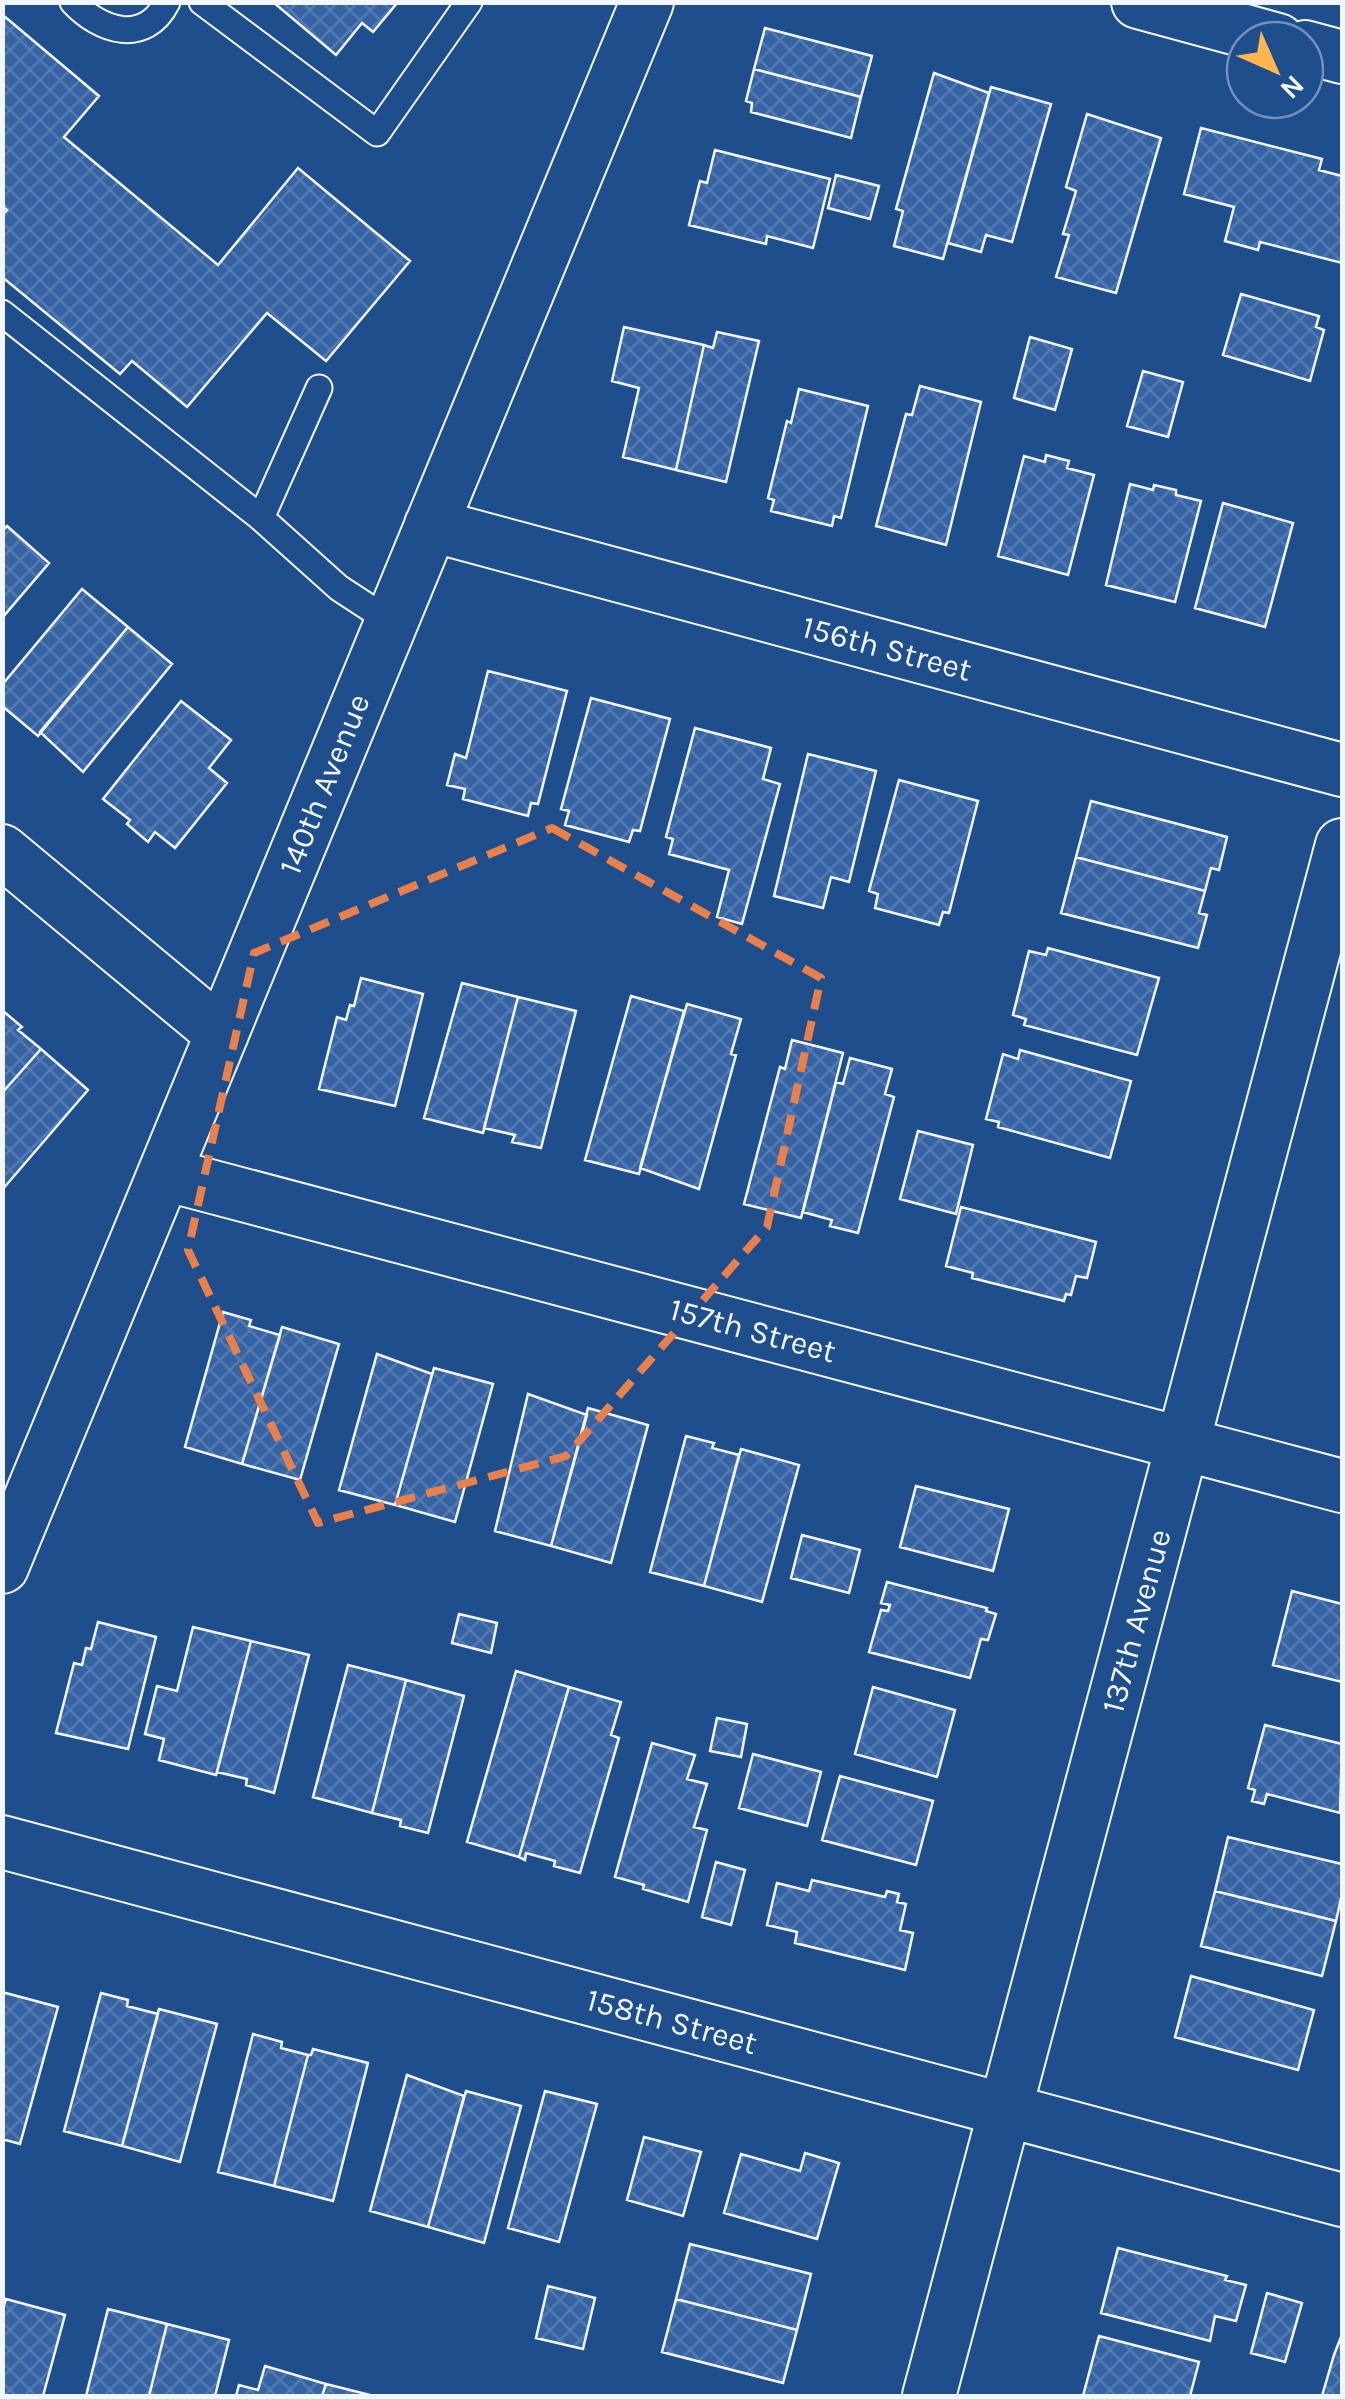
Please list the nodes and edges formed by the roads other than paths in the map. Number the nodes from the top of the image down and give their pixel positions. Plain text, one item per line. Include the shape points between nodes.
1 (72, 2) edge
2 (168, 2) edge
3 (202, 2) edge
4 (469, 2) edge
5 (647, 2) edge
6 (1138, 2) edge
7 (1225, 26) edge
8 (2, 312) edge
9 (320, 388) dead end
10 (261, 518) junction
11 (431, 524) junction
12 (391, 622) junction
13 (1342, 770) edge
14 (1342, 845) edge
15 (2, 851) edge
16 (222, 1034) junction
17 (164, 1174) junction
18 (1183, 1443) junction
19 (1342, 1486) edge
20 (2, 1566) edge
21 (2, 1842) edge
22 (1007, 2110) junction
23 (1342, 2200) edge
24 (929, 2396) edge

1 - 2 lane via 94,23 120,30 139,28 161,15
3 - 4 lane via 377,132
5 - 11 street, 140th Avenue
6 - 7 street
8 - 10 lane
9 - 10 lane
10 - 12 lane via 340,588
11 - 12 street, 140th Avenue
11 - 13 street, 156th Street
12 - 16 street, 140th Avenue
14 - 18 street, 137th Avenue
15 - 16 street
16 - 17 street, 140th Avenue
17 - 18 street, 157th Street
17 - 20 street, 140th Avenue
18 - 19 street, 157th Street
18 - 22 street, 137th Avenue
21 - 22 street, 158th Street
22 - 23 street, 158th Street
22 - 24 street, 137th Avenue

